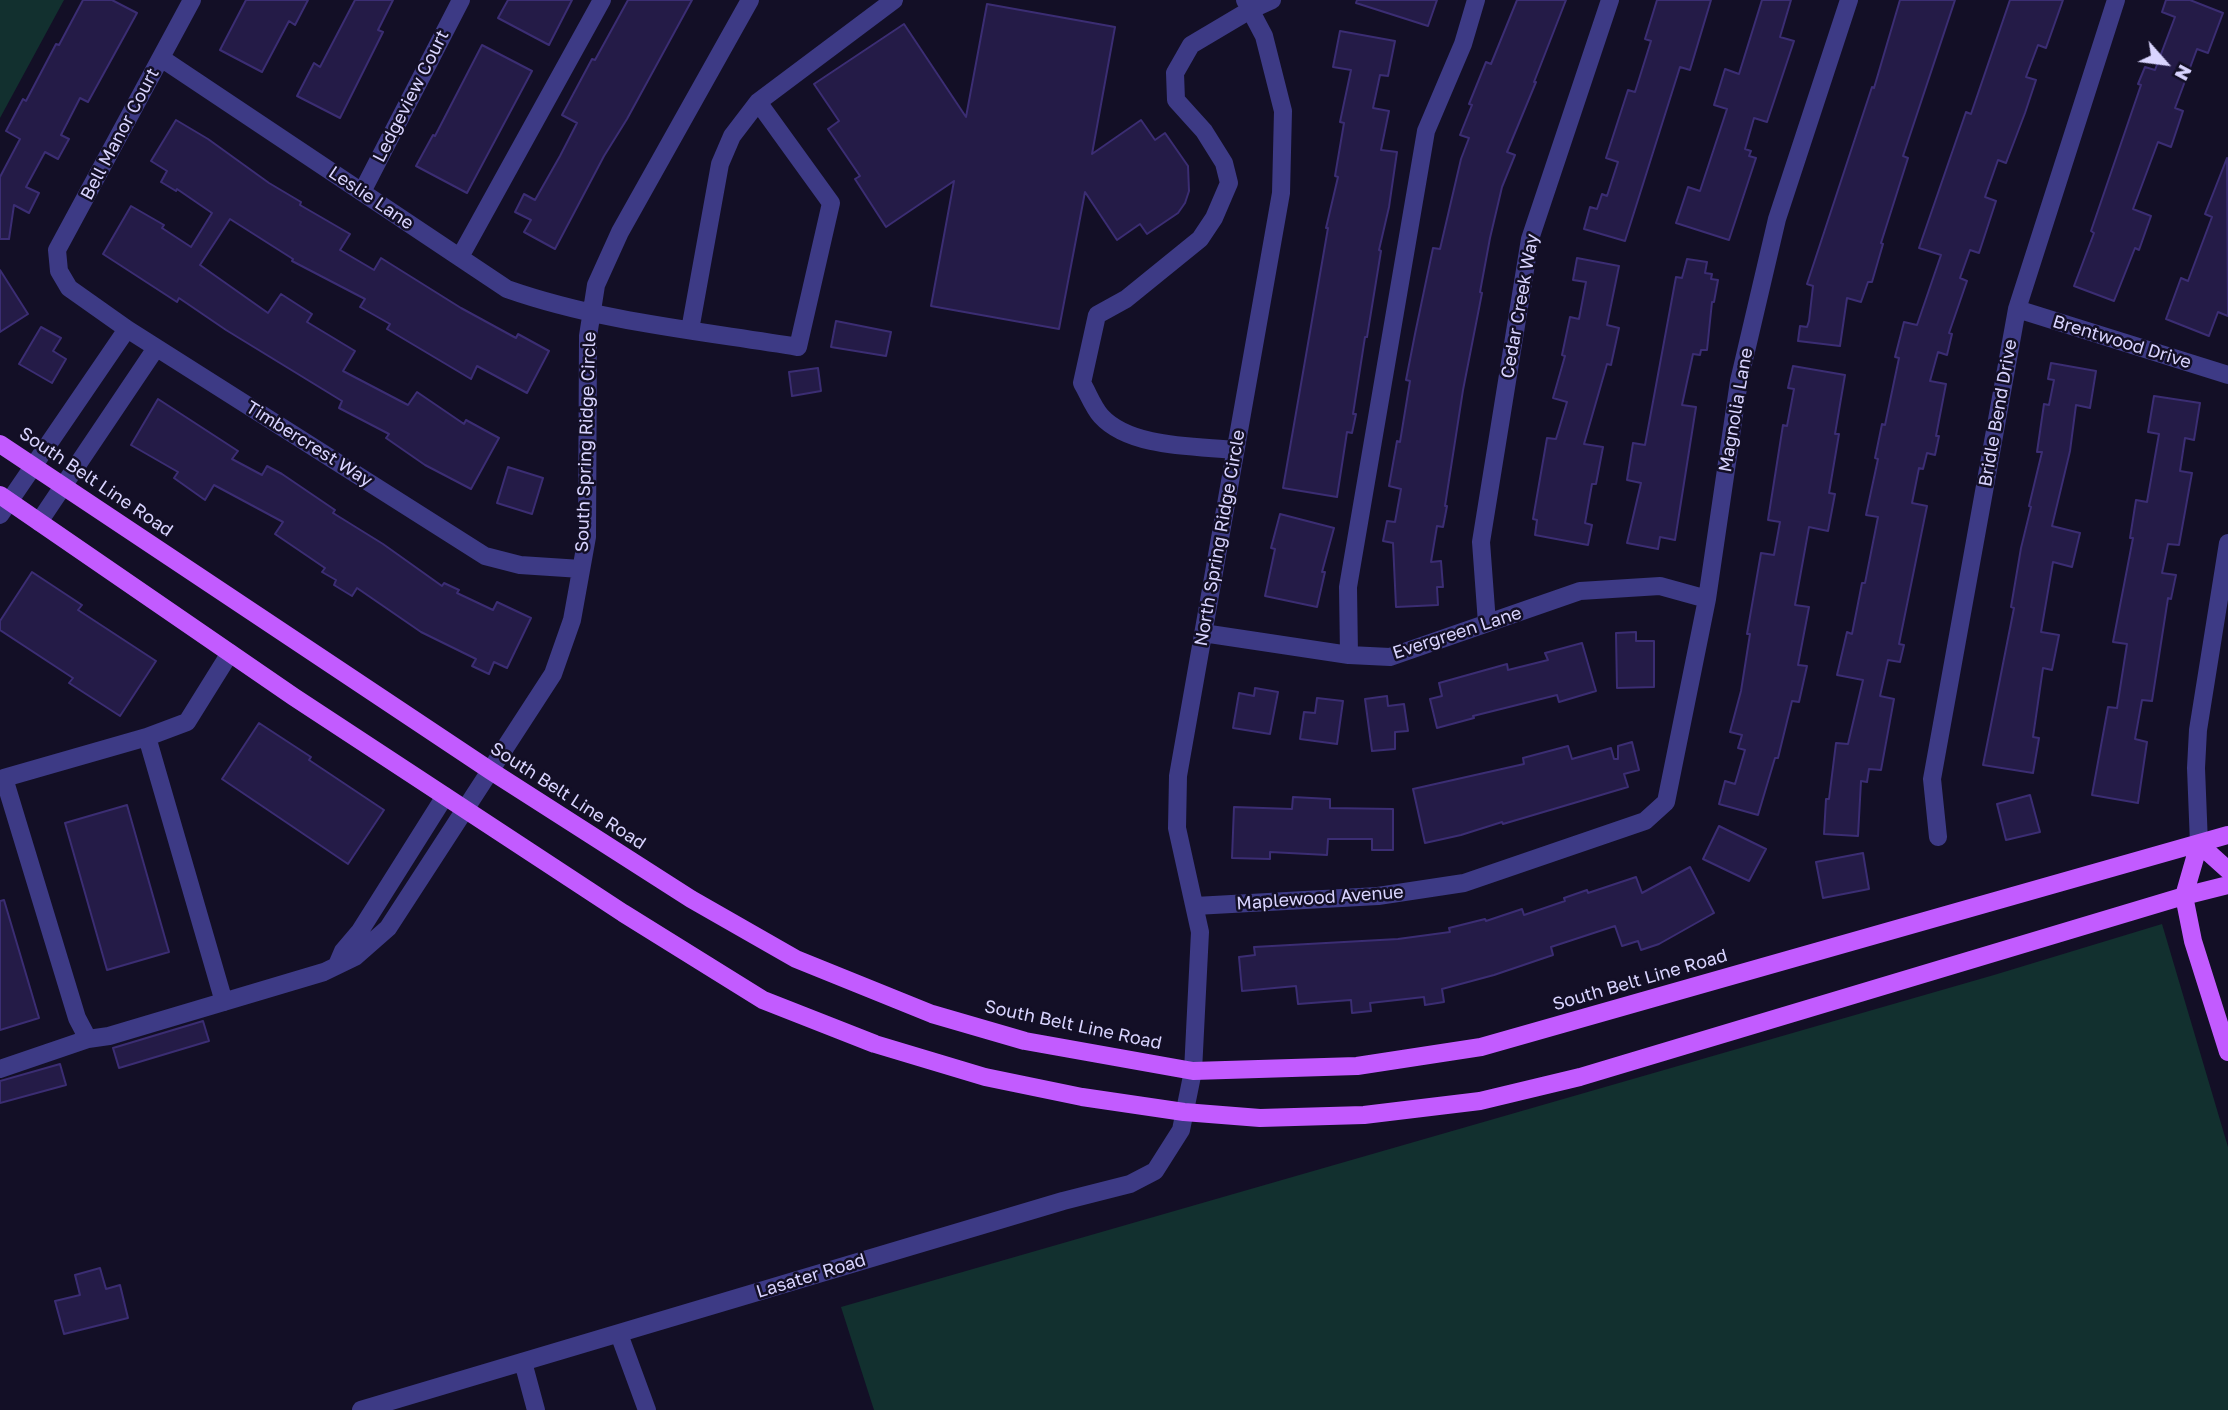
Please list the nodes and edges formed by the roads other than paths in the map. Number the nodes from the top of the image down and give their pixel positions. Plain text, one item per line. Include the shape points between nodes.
1 (192, 0) edge
2 (461, 0) edge
3 (602, 0) edge
4 (750, 0) edge
5 (894, 0) edge
6 (1272, 0) edge
7 (1476, 0) edge
8 (1610, 0) edge
9 (1849, 0) edge
10 (2116, 0) edge
11 (1247, 5) edge
12 (161, 58) junction
13 (758, 102) junction
14 (362, 192) junction
15 (460, 257) junction
16 (59, 271) joint
17 (2017, 309) junction
18 (592, 314) junction
19 (127, 330) junction
20 (690, 330) junction
21 (156, 348) junction
22 (2228, 375) edge
23 (0, 444) edge
24 (1235, 450) junction
25 (33, 466) junction
26 (63, 485) junction
27 (3, 504) edge
28 (39, 522) junction
29 (2228, 543) edge
30 (581, 569) junction
31 (2224, 597) edge
32 (1707, 599) junction
33 (1487, 623) junction
34 (1203, 633) junction
35 (230, 653) junction
36 (1349, 655) junction
37 (147, 737) junction
38 (491, 771) junction
39 (2, 778) edge
40 (445, 796) junction
41 (464, 809) junction
42 (1645, 821) joint
43 (2228, 835) edge
44 (1938, 836) dead end
45 (2199, 844) junction
46 (2228, 870) edge
47 (2228, 885) edge
48 (2184, 895) junction
49 (1195, 906) junction
50 (370, 915) junction
51 (388, 928) junction
52 (337, 965) junction
53 (224, 1002) junction
54 (88, 1039) junction
55 (2228, 1052) edge
56 (0, 1069) edge
57 (1193, 1071) junction
58 (1184, 1112) junction
59 (619, 1334) junction
60 (523, 1362) junction
61 (361, 1410) edge
62 (536, 1410) edge
63 (648, 1410) edge

1 - 12 street, Bell Manor Court
2 - 14 street, Ledgeview Court
3 - 15 street
4 - 18 street, South Spring Ridge Circle via 620,232 596,285
5 - 13 street
6 - 11 street
7 - 36 street via 1426,131 1348,587
8 - 33 street, Cedar Creek Way via 1530,239 1481,542
9 - 32 street, Magnolia Lane via 1777,219 1739,381
10 - 17 street, Bridle Bend Drive
11 - 24 street, North Spring Ridge Circle via 1264,36 1283,111 1278,207
11 - 24 street via 1191,45 1175,73 1176,100 1224,163 1229,183 1214,218 1200,239 1126,299 1097,315 1082,383 1101,416 1128,436
12 - 14 street, Leslie Lane
12 - 16 street, Bell Manor Court via 57,250
13 - 20 street via 732,136 720,164
13 - 20 street, Leslie Lane via 831,203 798,347
14 - 15 street, Leslie Lane
15 - 18 street, Leslie Lane via 507,289
16 - 19 street, Timbercrest Way via 69,288
17 - 22 street, Brentwood Drive
17 - 44 street, Bridle Bend Drive via 1932,779
18 - 20 street, Leslie Lane
18 - 30 street, South Spring Ridge Circle via 586,537
19 - 21 street, Timbercrest Way
19 - 25 street
21 - 26 street
21 - 30 street, Timbercrest Way via 485,556 520,565
23 - 25 main road, South Belt Line Road
24 - 34 street, North Spring Ridge Circle
25 - 26 main road, South Belt Line Road
25 - 27 street
26 - 28 street
26 - 38 main road, South Belt Line Road
27 - 28 main road
28 - 35 main road
29 - 31 street
30 - 38 street, South Spring Ridge Circle via 572,620 553,674
31 - 45 street via 2197,730
32 - 33 street, Evergreen Lane via 1660,586 1580,591
32 - 42 street, Magnolia Lane via 1666,802
33 - 36 street, Evergreen Lane via 1390,657
34 - 36 street, Evergreen Lane
34 - 49 street, North Spring Ridge Circle via 1178,776 1177,828
35 - 37 street via 187,722
35 - 40 main road
37 - 39 street
37 - 53 street
38 - 41 street, South Spring Ridge Circle
38 - 57 main road, South Belt Line Road via 691,899 796,959 932,1014 1025,1041
39 - 54 street via 77,1018
40 - 41 main road
40 - 50 street
41 - 51 street, South Spring Ridge Circle
41 - 58 main road via 763,1000 875,1044 985,1077
42 - 49 street, Maplewood Avenue via 1464,883 1378,896
43 - 45 main road, South Belt Line Road
45 - 46 main road
45 - 48 main road
45 - 57 main road, South Belt Line Road via 1481,1047 1357,1066
47 - 48 main road
48 - 55 main road via 2193,941
48 - 58 main road via 1580,1077 1480,1101 1364,1115 1260,1118
49 - 57 street, North Spring Ridge Circle via 1200,932
50 - 51 street
50 - 52 street
51 - 52 street, South Spring Ridge Circle via 355,957
52 - 53 street, South Spring Ridge Circle
53 - 54 street, South Spring Ridge Circle
54 - 56 street, South Spring Ridge Circle
57 - 58 street, Lasater Road
58 - 59 street, Lasater Road via 1181,1130 1155,1171 1130,1184
59 - 60 street, Lasater Road
59 - 63 street
60 - 61 street, Lasater Road
60 - 62 street

